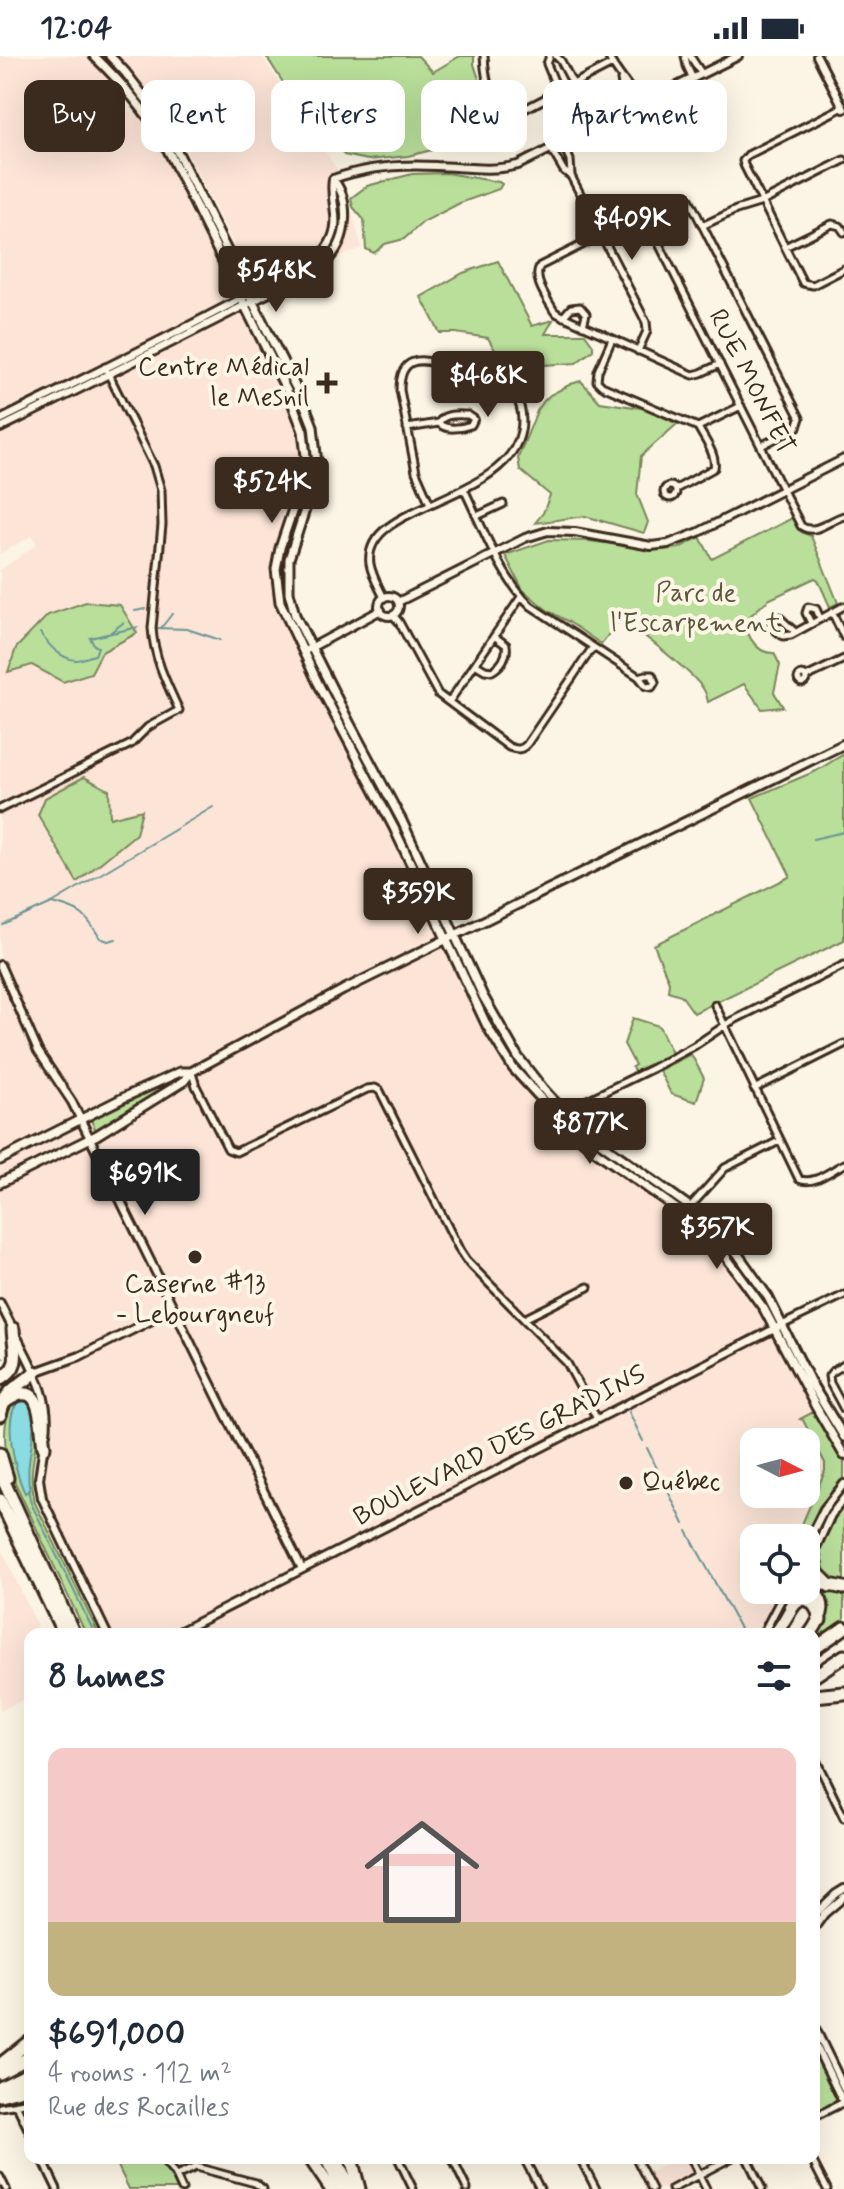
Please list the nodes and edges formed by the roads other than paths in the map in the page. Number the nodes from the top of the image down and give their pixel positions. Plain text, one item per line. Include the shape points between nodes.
1 (94, 56) edge
2 (110, 56) edge
3 (484, 56) edge
4 (553, 56) edge
5 (608, 56) edge
6 (687, 56) edge
7 (738, 56) edge
8 (817, 56) edge
9 (612, 64) junction
10 (702, 74) junction
11 (621, 79) edge
12 (693, 79) joint
13 (554, 80) edge
14 (571, 80) edge
15 (581, 80) edge
16 (543, 99) edge
17 (844, 107) edge
18 (545, 152) edge
19 (553, 152) edge
20 (566, 152) edge
21 (844, 160) edge
22 (571, 176) junction
23 (762, 202) junction
24 (644, 214) junction
25 (704, 225) junction
26 (844, 232) edge
27 (601, 235) junction
28 (785, 247) junction
29 (844, 269) edge
30 (247, 300) junction
31 (563, 317) junction
32 (583, 326) junction
33 (612, 339) junction
34 (638, 351) junction
35 (720, 364) junction
36 (107, 371) junction
37 (741, 406) junction
38 (0, 420) edge
39 (439, 423) junction
40 (698, 427) junction
41 (0, 428) edge
42 (407, 428) junction
43 (761, 446) junction
44 (844, 459) edge
45 (464, 489) junction
46 (676, 489) dead end
47 (783, 489) junction
48 (430, 504) junction
49 (503, 504) dead end
50 (477, 516) junction
51 (844, 516) edge
52 (495, 553) junction
53 (521, 597) junction
54 (384, 598) junction
55 (398, 602) junction
56 (844, 606) edge
57 (381, 610) junction
58 (832, 612) junction
59 (393, 615) junction
60 (820, 618) junction
61 (811, 623) junction
62 (794, 631) dead end
63 (494, 636) junction
64 (844, 637) edge
65 (312, 647) junction
66 (593, 647) junction
67 (303, 652) junction
68 (844, 659) edge
69 (474, 664) junction
70 (639, 677) dead end
71 (806, 677) dead end
72 (449, 702) junction
73 (844, 744) edge
74 (0, 809) edge
75 (455, 935) junction
76 (446, 939) junction
77 (0, 965) edge
78 (844, 965) edge
79 (715, 1005) dead end
80 (725, 1025) junction
81 (844, 1044) edge
82 (191, 1072) junction
83 (754, 1089) junction
84 (562, 1116) junction
85 (80, 1119) junction
86 (89, 1138) junction
87 (779, 1141) junction
88 (0, 1160) edge
89 (844, 1164) edge
90 (0, 1183) edge
91 (690, 1207) junction
92 (684, 1214) junction
93 (588, 1287) dead end
94 (844, 1295) edge
95 (0, 1303) edge
96 (174, 1309) junction
97 (524, 1319) junction
98 (778, 1327) junction
99 (13, 1329) junction
100 (844, 1365) edge
101 (35, 1372) junction
102 (0, 1380) edge
103 (2, 1409) edge
104 (844, 1409) edge
105 (597, 1419) junction
106 (844, 1437) edge
107 (44, 1447) junction
108 (0, 1454) edge
109 (844, 1455) edge
110 (0, 1473) edge
111 (844, 1484) edge
112 (844, 1498) edge
113 (6, 1499) edge
114 (0, 1515) edge
115 (819, 1524) edge
116 (820, 1533) edge
117 (21, 1546) junction
118 (302, 1569) junction
119 (820, 1576) edge
120 (820, 1584) edge
121 (830, 1586) junction
122 (844, 1588) edge
123 (820, 1600) edge
124 (779, 1604) edge
125 (790, 1604) edge
126 (820, 1620) junction
127 (61, 1628) edge
128 (72, 1628) edge
129 (104, 1628) edge
130 (187, 1628) edge
131 (766, 1628) edge
132 (777, 1628) edge
133 (778, 1628) edge
134 (814, 1628) edge
135 (844, 1628) edge
136 (820, 1645) edge
137 (844, 1656) edge
138 (820, 1672) edge
139 (844, 1693) edge
140 (820, 1695) edge
141 (820, 1768) edge
142 (844, 1818) edge
143 (844, 1889) edge
144 (844, 1897) edge
145 (820, 1908) edge
146 (820, 1919) edge
147 (820, 2038) edge
148 (24, 2046) edge
149 (820, 2054) edge
150 (24, 2060) edge
151 (0, 2065) edge
152 (0, 2073) edge
153 (24, 2076) edge
154 (0, 2088) edge
155 (844, 2088) edge
156 (24, 2089) edge
157 (0, 2095) edge
158 (24, 2103) edge
159 (844, 2103) edge
160 (16, 2104) junction
161 (0, 2107) edge
162 (820, 2114) edge
163 (24, 2121) edge
164 (45, 2164) edge
165 (166, 2164) edge
166 (314, 2164) edge
167 (329, 2164) edge
168 (338, 2164) edge
169 (353, 2164) edge
170 (401, 2164) edge
171 (455, 2164) edge
172 (527, 2164) edge
173 (583, 2164) edge
174 (639, 2164) edge
175 (694, 2164) edge
176 (721, 2164) edge
177 (750, 2164) edge
178 (814, 2164) edge
179 (176, 2176) junction
180 (700, 2176) junction
181 (0, 2177) edge
182 (6, 2189) edge
183 (57, 2189) edge
184 (182, 2189) edge
185 (263, 2189) edge
186 (331, 2189) edge
187 (342, 2189) edge
188 (350, 2189) edge
189 (359, 2189) edge
190 (413, 2189) edge
191 (467, 2189) edge
192 (540, 2189) edge
193 (596, 2189) edge
194 (652, 2189) edge
195 (672, 2189) edge
196 (706, 2189) edge
197 (762, 2189) edge
198 (827, 2189) edge

1 - 30 main road via 156,128
2 - 30 main road via 160,117
3 - 16 street via 490,89 504,113 517,113
4 - 13 street via 547,64
4 - 14 street
5 - 9 street
6 - 10 street
6 - 12 street
7 - 10 street
8 - 17 street
9 - 11 street
9 - 15 street
10 - 12 street
17 - 23 street via 745,157
18 - 30 street via 506,168 407,165 333,179 340,187 345,219 336,250 319,267
19 - 22 street
20 - 22 street
21 - 23 street
22 - 27 street
23 - 25 street
23 - 28 street
24 - 25 street via 686,197
24 - 27 street
24 - 35 street, RUE MONFET
25 - 43 street via 800,418 797,427
26 - 28 street via 832,224
27 - 31 street via 537,270 554,311
27 - 34 street via 646,322
28 - 29 street via 803,283 813,285
30 - 36 street
30 - 65 main road via 295,383 315,436 313,485 288,572 295,615
30 - 67 main road via 303,431 303,479 276,569 280,602
31 - 32 street
31 - 32 street via 567,310 580,307 586,314
32 - 33 street
33 - 34 street
33 - 40 street via 598,371 599,384
34 - 35 street via 696,375
35 - 37 street, RUE MONFET
36 - 38 street
36 - 41 street
36 - 74 street via 161,490 153,642 179,710 148,727 131,744
37 - 40 street
37 - 43 street, RUE MONFET
39 - 39 street via 467,427 474,419 445,416
39 - 42 street
40 - 46 street via 715,465
42 - 45 street via 400,381 416,361 481,369 513,390 521,412 516,445 503,465
42 - 48 street via 416,472
43 - 47 street, RUE MONFET
44 - 47 street
45 - 48 street
45 - 50 street
47 - 51 street, RUE MONFET via 804,529
47 - 52 street via 668,544 548,531
48 - 54 street via 392,523 374,543 370,564
49 - 50 street
50 - 52 street
52 - 53 street
52 - 55 street
53 - 63 street
53 - 66 street
54 - 55 street
54 - 57 street
55 - 59 street
56 - 58 street
57 - 59 street
57 - 65 street
58 - 60 street
58 - 64 street
59 - 72 street via 438,694
60 - 61 street
60 - 61 street via 814,607 808,607
61 - 62 street
63 - 69 street
63 - 69 street via 506,645 502,662 489,671
65 - 67 street
65 - 75 main road
66 - 70 street
66 - 72 street via 524,748 509,747
67 - 76 main road
68 - 71 street
69 - 72 street
73 - 75 main road
75 - 76 main road
75 - 84 main road via 500,1029
76 - 82 main road
76 - 84 main road via 503,1052 525,1083
77 - 85 street via 38,1051
78 - 80 street
79 - 80 street
80 - 83 street
80 - 84 street
81 - 83 street
82 - 85 main road via 180,1072
82 - 86 main road
82 - 97 street via 228,1149 236,1152 367,1089 380,1091 460,1251
83 - 87 street
84 - 91 main road
84 - 92 main road via 597,1152
85 - 86 street
85 - 88 main road
86 - 90 main road
86 - 96 street
87 - 89 street via 804,1182
87 - 91 street via 725,1168
91 - 92 street
91 - 98 main road via 751,1270
92 - 98 main road via 724,1254
93 - 97 street
94 - 98 street, BOULEVARD DES GRADINS
95 - 99 street
96 - 101 street via 78,1357
96 - 118 street
97 - 105 street via 571,1369
98 - 105 street, BOULEVARD DES GRADINS
98 - 106 main road
98 - 109 main road
99 - 101 street
99 - 102 highway via 16,1362
100 - 104 street via 829,1376
101 - 102 highway
101 - 103 highway via 15,1386
101 - 107 street via 47,1405
103 - 107 highway via 19,1393 35,1399
105 - 118 street, BOULEVARD DES GRADINS
107 - 129 street via 42,1498
108 - 113 highway
110 - 113 highway
111 - 115 street
112 - 116 street
113 - 117 highway
113 - 128 highway
114 - 117 highway
117 - 127 highway
118 - 130 street, BOULEVARD DES GRADINS
119 - 121 highway
120 - 121 highway
121 - 122 highway
123 - 126 highway
124 - 131 street
125 - 132 street
126 - 133 highway via 815,1604 801,1600
126 - 134 highway
135 - 136 highway
137 - 138 highway
139 - 140 highway
141 - 142 street
143 - 145 street
144 - 146 street
147 - 155 street
148 - 151 highway
149 - 159 street
150 - 152 highway
153 - 154 highway
156 - 157 highway
158 - 160 street
159 - 162 street
160 - 161 street
160 - 163 street
164 - 183 street
165 - 179 street
166 - 186 highway
167 - 187 highway
168 - 188 highway
169 - 189 highway
170 - 190 street
171 - 191 street
172 - 192 street
173 - 193 street
174 - 194 street
175 - 180 street
176 - 180 street
177 - 197 street
178 - 198 street
179 - 184 street
179 - 185 street via 196,2167
180 - 195 street
180 - 196 street
181 - 182 street

